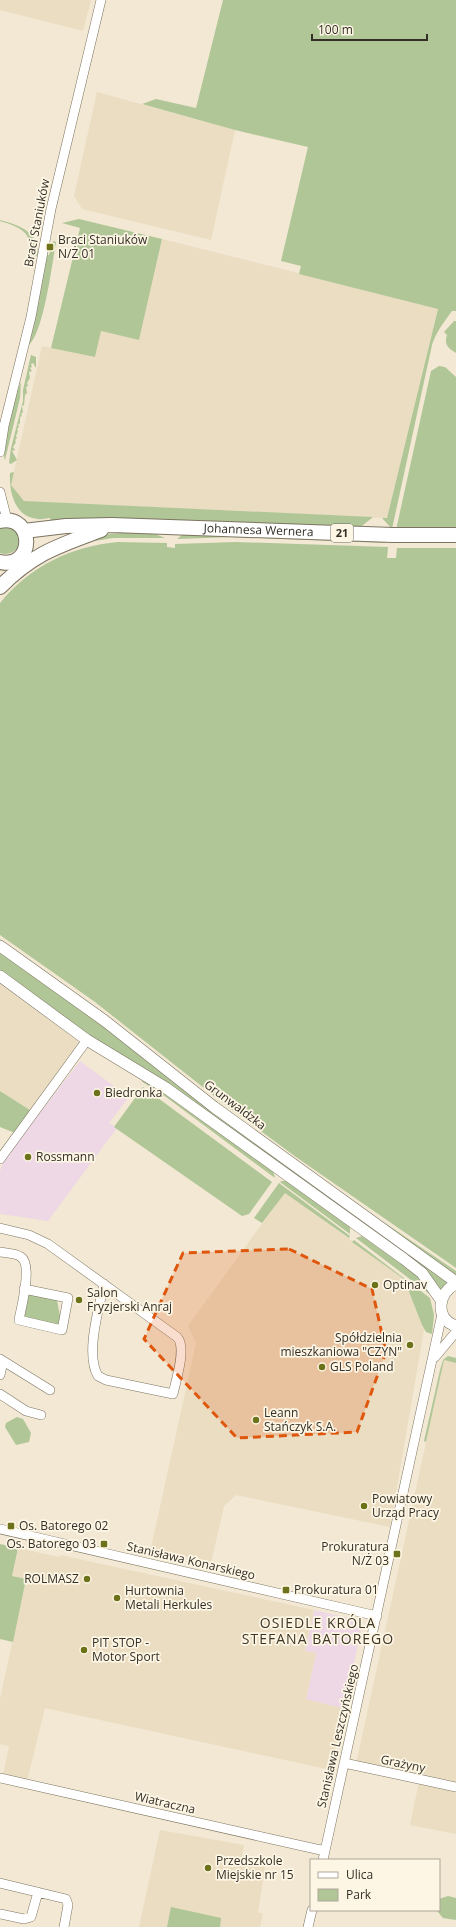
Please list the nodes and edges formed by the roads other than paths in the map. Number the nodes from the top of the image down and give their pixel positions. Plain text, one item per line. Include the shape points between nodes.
1 (101, 0) edge
2 (0, 452) edge
3 (0, 492) edge
4 (4, 521) edge
5 (112, 525) junction
6 (456, 535) edge
7 (26, 537) junction
8 (0, 562) edge
9 (0, 586) edge
10 (0, 946) edge
11 (0, 976) edge
12 (87, 1040) junction
13 (0, 1159) edge
14 (0, 1228) edge
15 (0, 1252) edge
16 (456, 1283) edge
17 (104, 1284) junction
18 (24, 1289) junction
19 (441, 1300) junction
20 (442, 1314) junction
21 (456, 1326) edge
22 (456, 1332) edge
23 (1, 1360) edge
24 (433, 1360) junction
25 (0, 1375) edge
26 (50, 1390) dead end
27 (0, 1394) edge
28 (41, 1415) dead end
29 (0, 1529) edge
30 (377, 1616) junction
31 (344, 1763) junction
32 (0, 1778) edge
33 (456, 1787) edge
34 (324, 1856) edge
35 (0, 1883) edge
36 (38, 1892) junction
37 (312, 1911) edge
38 (0, 1914) edge
39 (64, 1927) edge
40 (308, 1927) edge

1 - 2 street, Braci Staniuków via 51,209 31,317
3 - 4 street
4 - 7 main road via 17,524
5 - 6 main road, Johannesa Wernera / 21 via 385,535
5 - 7 main road, Johannesa Wernera / 21 via 66,526
5 - 9 main road, 21 via 41,554 18,569
7 - 8 main road via 25,550 17,559
10 - 16 street, Grunwaldzka via 105,1021 214,1107
11 - 12 street
12 - 13 street
12 - 19 street via 166,1088 404,1259 422,1273
14 - 17 street via 39,1239
15 - 18 street via 24,1259 27,1269
16 - 19 street via 444,1292
17 - 17 street via 181,1340 182,1349 173,1394 106,1380 96,1373 93,1350
18 - 18 street via 19,1320 62,1330 68,1298
19 - 20 street
20 - 21 street
20 - 24 street, Stanisława Leszczyńskiego
22 - 24 street, Stanisława Leszczyńskiego
23 - 25 street
23 - 26 street
24 - 30 street, Stanisława Leszczyńskiego
27 - 28 street via 26,1411
29 - 30 street, Stanisława Konarskiego
30 - 31 street, Stanisława Leszczyńskiego
31 - 33 street, Grażyny
31 - 34 street, Stanisława Leszczyńskiego
32 - 34 street, Wiatraczna
35 - 36 street
36 - 38 street via 34,1913 29,1918
36 - 39 street via 67,1901
37 - 40 street

